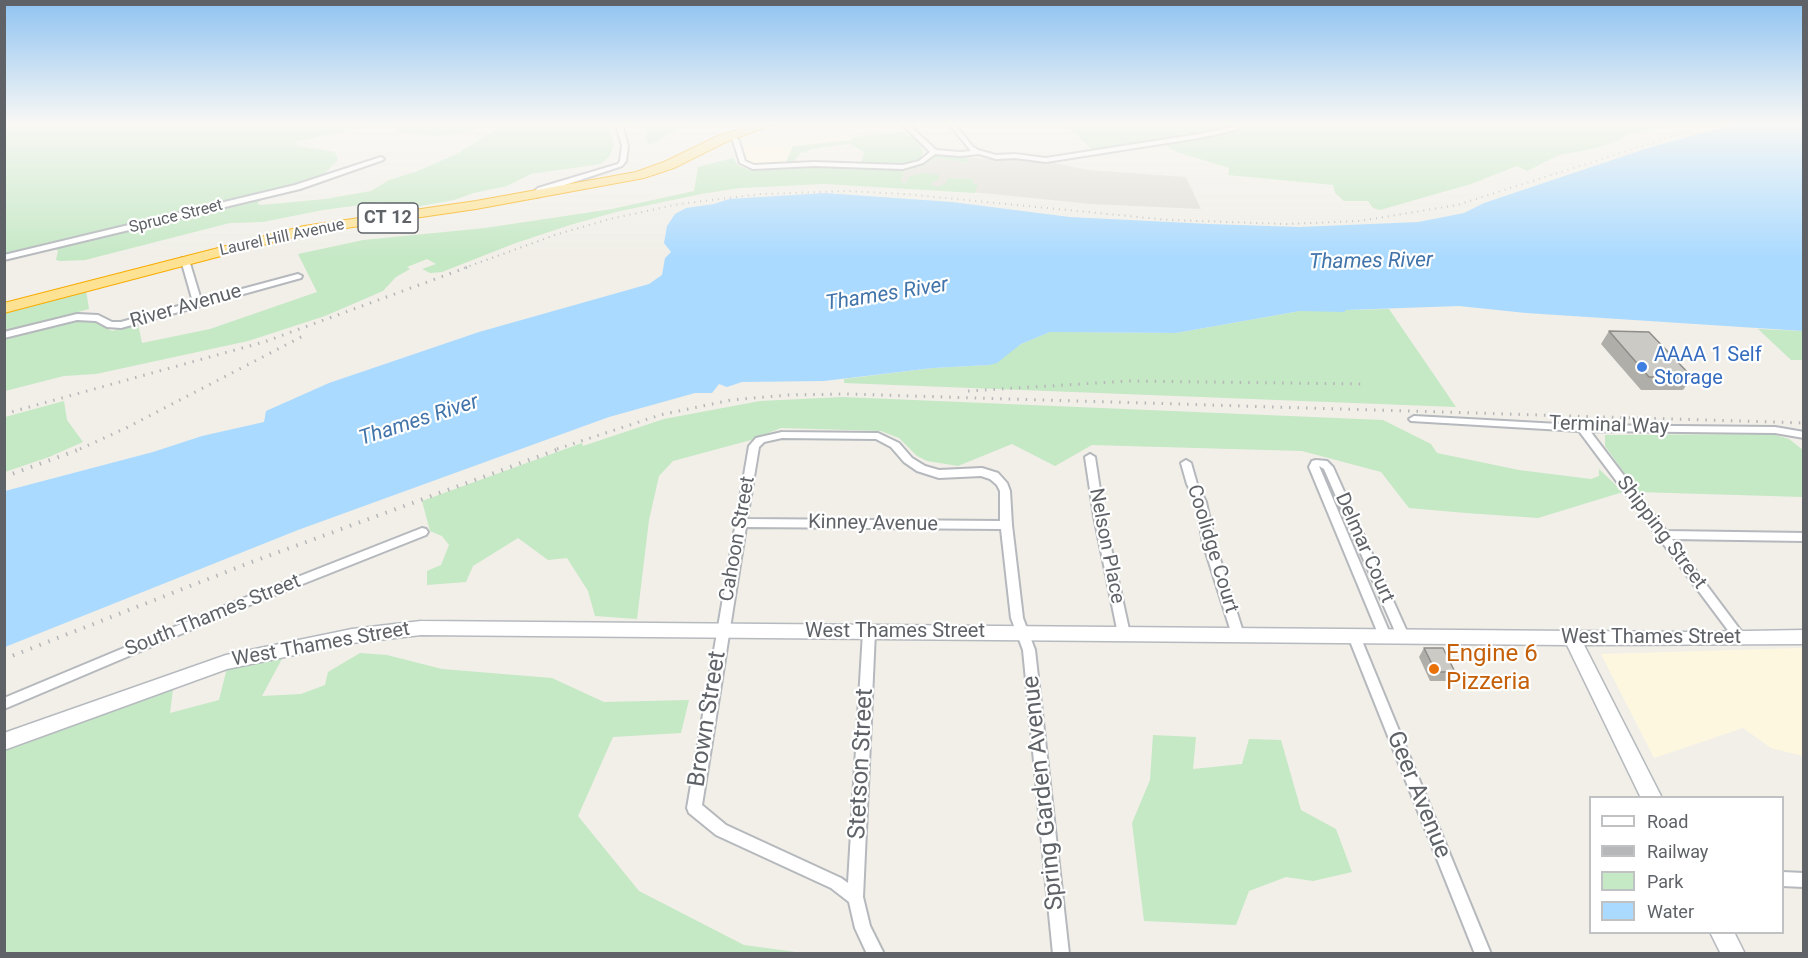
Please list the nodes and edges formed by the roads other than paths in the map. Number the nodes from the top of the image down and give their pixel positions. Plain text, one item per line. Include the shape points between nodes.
1 (353, 169) edge
2 (608, 169) edge
3 (657, 169) edge
4 (536, 195) junction
5 (4, 258) edge
6 (185, 260) junction
7 (297, 276) dead end
8 (198, 304) junction
9 (4, 308) edge
10 (4, 335) edge
11 (1414, 419) dead end
12 (1582, 428) junction
13 (1799, 434) edge
14 (1803, 442) edge
15 (754, 446) joint
16 (1090, 457) dead end
17 (1186, 463) dead end
18 (741, 523) junction
19 (1006, 525) junction
20 (422, 532) dead end
21 (1662, 535) junction
22 (1803, 537) edge
23 (722, 631) junction
24 (869, 632) junction
25 (1023, 633) junction
26 (1124, 634) junction
27 (1238, 635) junction
28 (1354, 636) junction
29 (1394, 636) junction
30 (1803, 637) edge
31 (1572, 638) junction
32 (1740, 638) junction
33 (4, 704) edge
34 (4, 742) edge
35 (1651, 796) edge
36 (1784, 879) edge
37 (1803, 880) edge
38 (855, 897) junction
39 (1721, 934) edge
40 (876, 954) edge
41 (1061, 954) edge
42 (1483, 954) edge
43 (1734, 954) edge

1 - 5 street, Spruce Street via 297,188
2 - 4 street via 541,189
3 - 4 highway, Laurel Hill Avenue / CT 12
4 - 6 highway, Laurel Hill Avenue / CT 12 via 310,228
6 - 8 street
6 - 9 highway, Laurel Hill Avenue / CT 12
7 - 8 street, River Avenue
8 - 10 street, River Avenue via 121,325 77,317
11 - 12 street, Terminal Way
12 - 13 street, Terminal Way via 1763,430
12 - 21 street, Shipping Street
13 - 14 street
15 - 18 street, Cahoon Street
15 - 19 street, Spring Garden Avenue via 760,440 782,435 878,436 929,471 982,472 994,476 1005,491
16 - 26 street, Nelson Place
17 - 27 street, Coolidge Court via 1201,502 1209,543
18 - 19 street, Kinney Avenue
18 - 23 street, Cahoon Street
19 - 25 street, Spring Garden Avenue via 1017,618
20 - 33 street, South Thames Street
21 - 22 street
21 - 32 street, Shipping Street
23 - 24 main road, West Thames Street
23 - 34 main road, West Thames Street via 476,626 377,632 226,662
23 - 38 street, Brown Street via 694,808 721,830 836,883
24 - 25 main road, West Thames Street
24 - 38 street, Stetson Street
25 - 26 main road, West Thames Street
25 - 41 street, Spring Garden Avenue via 1029,650
26 - 27 main road, West Thames Street
27 - 28 main road, West Thames Street
28 - 29 main road, West Thames Street
28 - 42 street, Geer Avenue
29 - 29 street, Delmar Court via 1328,467 1314,464 1314,467
29 - 31 main road, West Thames Street
30 - 32 main road, West Thames Street
31 - 32 main road, West Thames Street
31 - 35 main road
36 - 37 street
38 - 40 street, Stetson Street via 863,928
39 - 43 main road

